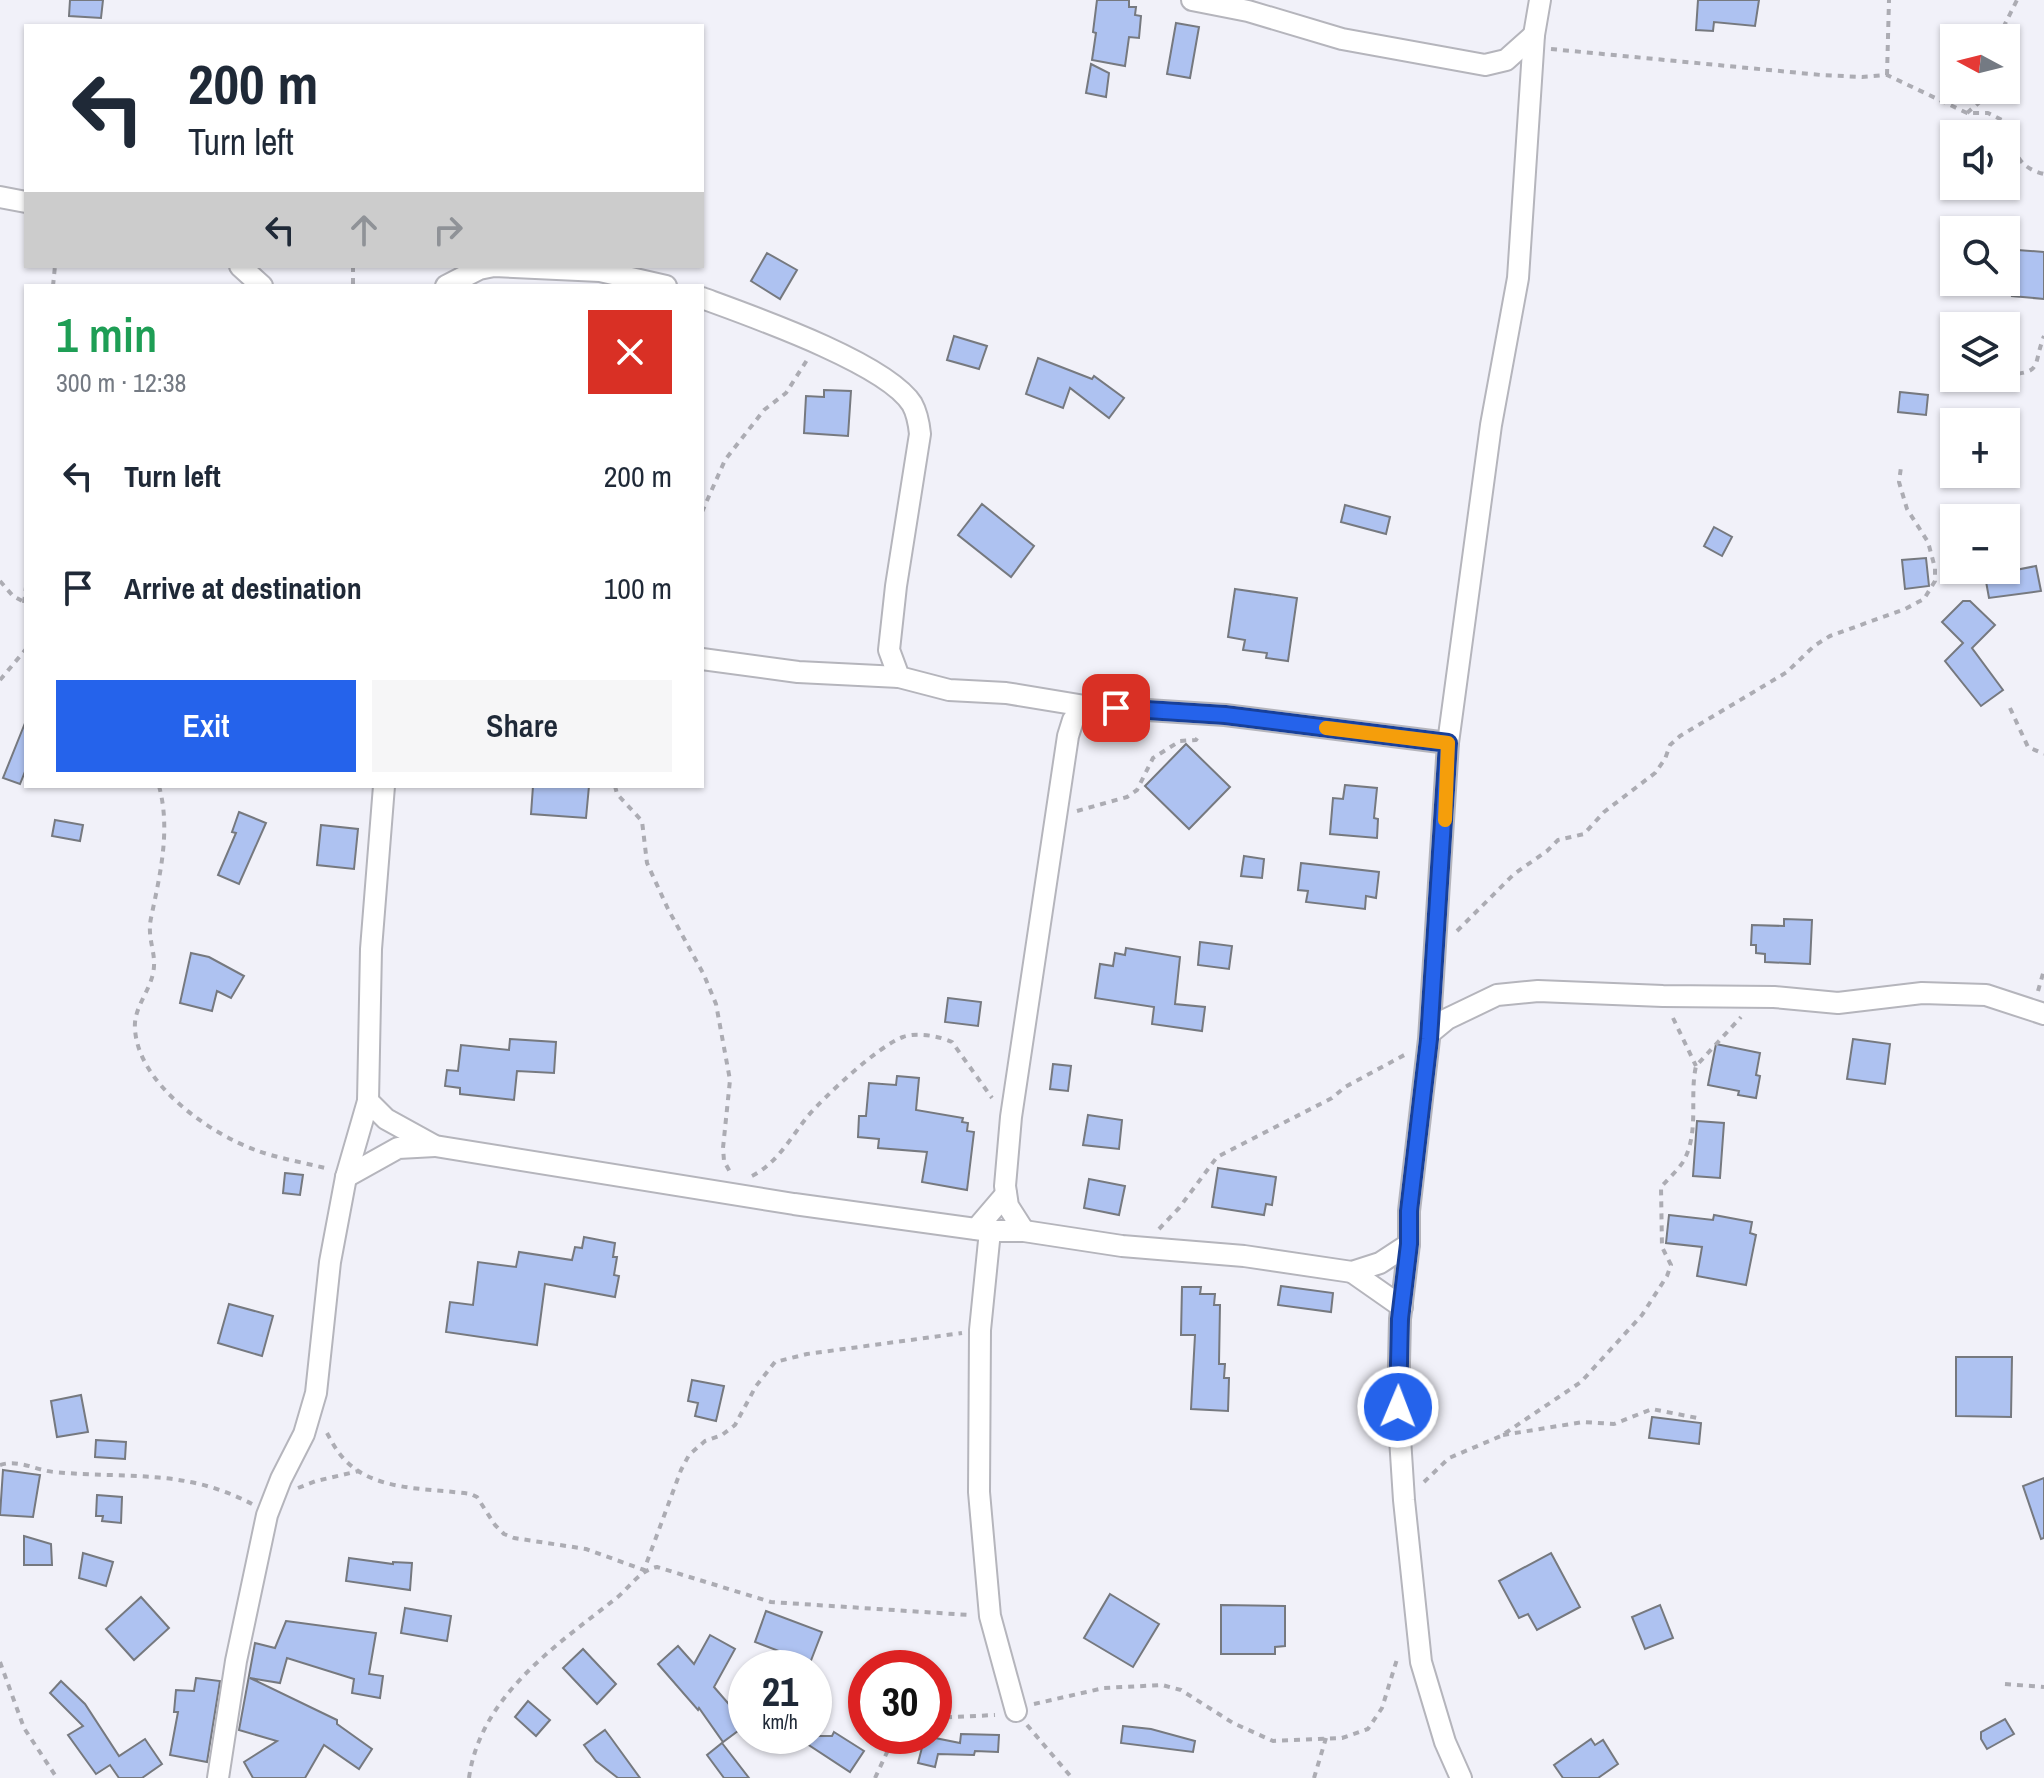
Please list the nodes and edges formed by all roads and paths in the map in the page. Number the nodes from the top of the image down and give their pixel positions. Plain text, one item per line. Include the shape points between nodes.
1 (1192, 0) edge
2 (1540, 0) edge
3 (1889, 0) edge
4 (2017, 0) edge
5 (2005, 24) edge
6 (1534, 41) junction
7 (1887, 75) junction
8 (1977, 104) edge
9 (1967, 113) junction
10 (2044, 174) edge
11 (0, 197) edge
12 (24, 202) edge
13 (242, 268) edge
14 (484, 268) edge
15 (536, 268) edge
16 (260, 284) edge
17 (450, 284) edge
18 (657, 284) edge
19 (704, 299) edge
20 (2044, 336) edge
21 (815, 344) junction
22 (2020, 374) edge
23 (1901, 467) dead end
24 (704, 507) edge
25 (1, 583) edge
26 (24, 602) edge
27 (24, 651) edge
28 (704, 659) edge
29 (899, 677) junction
30 (0, 680) edge
31 (1085, 706) junction
32 (2010, 708) dead end
33 (1210, 714) junction
34 (1448, 743) junction
35 (2044, 754) edge
36 (159, 788) edge
37 (384, 788) edge
38 (616, 788) edge
39 (1057, 816) junction
40 (1436, 952) junction
41 (1663, 996) junction
42 (1746, 996) junction
43 (2044, 1014) edge
44 (1429, 1036) junction
45 (1696, 1066) junction
46 (368, 1101) junction
47 (1011, 1117) junction
48 (435, 1146) junction
49 (346, 1175) junction
50 (731, 1187) junction
51 (1006, 1194) junction
52 (983, 1230) junction
53 (1024, 1231) junction
54 (1409, 1244) junction
55 (1141, 1248) junction
56 (1352, 1272) junction
57 (1402, 1307) junction
58 (980, 1330) junction
59 (311, 1416) junction
60 (1697, 1418) dead end
61 (1501, 1436) junction
62 (0, 1465) edge
63 (359, 1471) junction
64 (1404, 1500) junction
65 (270, 1506) junction
66 (644, 1570) junction
67 (990, 1616) junction
68 (1400, 1647) dead end
69 (0, 1662) edge
70 (2005, 1684) dead end
71 (2044, 1687) edge
72 (1016, 1711) junction
73 (952, 1717) edge
74 (1326, 1738) junction
75 (886, 1754) edge
76 (57, 1778) edge
77 (218, 1778) edge
78 (469, 1778) edge
79 (875, 1778) edge
80 (1072, 1778) edge
81 (1314, 1778) edge
82 (1461, 1778) edge

1 - 6 street via 1342,39 1485,65 1506,60
2 - 6 street
3 - 7 path
4 - 5 path
6 - 7 path via 1821,75
6 - 34 street via 1518,278 1491,425
7 - 9 path
8 - 9 path
9 - 10 path via 1988,113 2002,120 2018,160 2027,170
11 - 12 street
13 - 16 street
14 - 17 street
15 - 18 street via 600,271
19 - 21 street
20 - 22 path via 2036,368
21 - 24 path via 786,393 764,410 725,460
21 - 29 street via 879,374 911,403 919,421 889,650
23 - 40 path via 1899,482 1907,509 1928,542 1935,568 1935,581 1924,599 1830,636 1787,672 1680,736 1655,773 1584,834 1558,840 1514,874
25 - 26 path
27 - 30 path
28 - 29 street via 798,672
29 - 31 street via 949,690
31 - 33 street
31 - 39 street via 1068,736
32 - 35 path via 2028,747
33 - 34 street
33 - 39 path via 1196,740 1180,741 1153,758 1137,790 1127,797
34 - 40 street
36 - 49 path via 165,836 149,928 155,963 134,1017 137,1048 150,1074 201,1120 260,1152
37 - 46 street via 371,949
38 - 50 path via 642,821 647,863 716,1004 730,1080 723,1148
39 - 47 street
40 - 44 street
41 - 42 street
41 - 44 street via 1538,991 1497,995 1447,1019
41 - 45 path
42 - 43 street via 1838,1003 1922,993 1986,995
42 - 45 path via 1741,1019
44 - 54 street
44 - 55 path via 1332,1098 1217,1157
45 - 61 path via 1686,1155 1661,1187 1662,1247 1671,1265 1667,1276 1642,1315 1581,1382
46 - 48 street via 386,1119
46 - 49 street
47 - 50 path via 952,1042 902,1037 821,1103 762,1171
47 - 51 street
48 - 49 street via 398,1148
48 - 50 street
49 - 59 street
50 - 52 street
51 - 52 street
51 - 53 street
52 - 53 street
52 - 58 street
53 - 55 street
54 - 56 street via 1380,1263
54 - 57 street
55 - 56 street
56 - 57 street
57 - 64 street via 1398,1407
58 - 66 path via 775,1362 735,1425 689,1455
58 - 67 street via 979,1492
59 - 63 path via 344,1460
59 - 65 street
60 - 61 path via 1652,1409 1614,1424 1583,1422
61 - 64 path via 1449,1458
62 - 65 path via 13,1462 54,1472 187,1480
63 - 65 path via 316,1481
63 - 66 path via 410,1488 471,1494 504,1534 586,1549
64 - 82 street via 1421,1662
65 - 77 street via 236,1661
66 - 67 path via 657,1567 771,1602
66 - 78 path via 513,1689 480,1739
67 - 72 street
68 - 74 path via 1382,1708 1368,1729
69 - 76 path via 24,1728
70 - 71 path
72 - 73 path
72 - 74 path via 1104,1688 1162,1685 1181,1690 1273,1741
72 - 80 path
74 - 81 path
75 - 79 path

